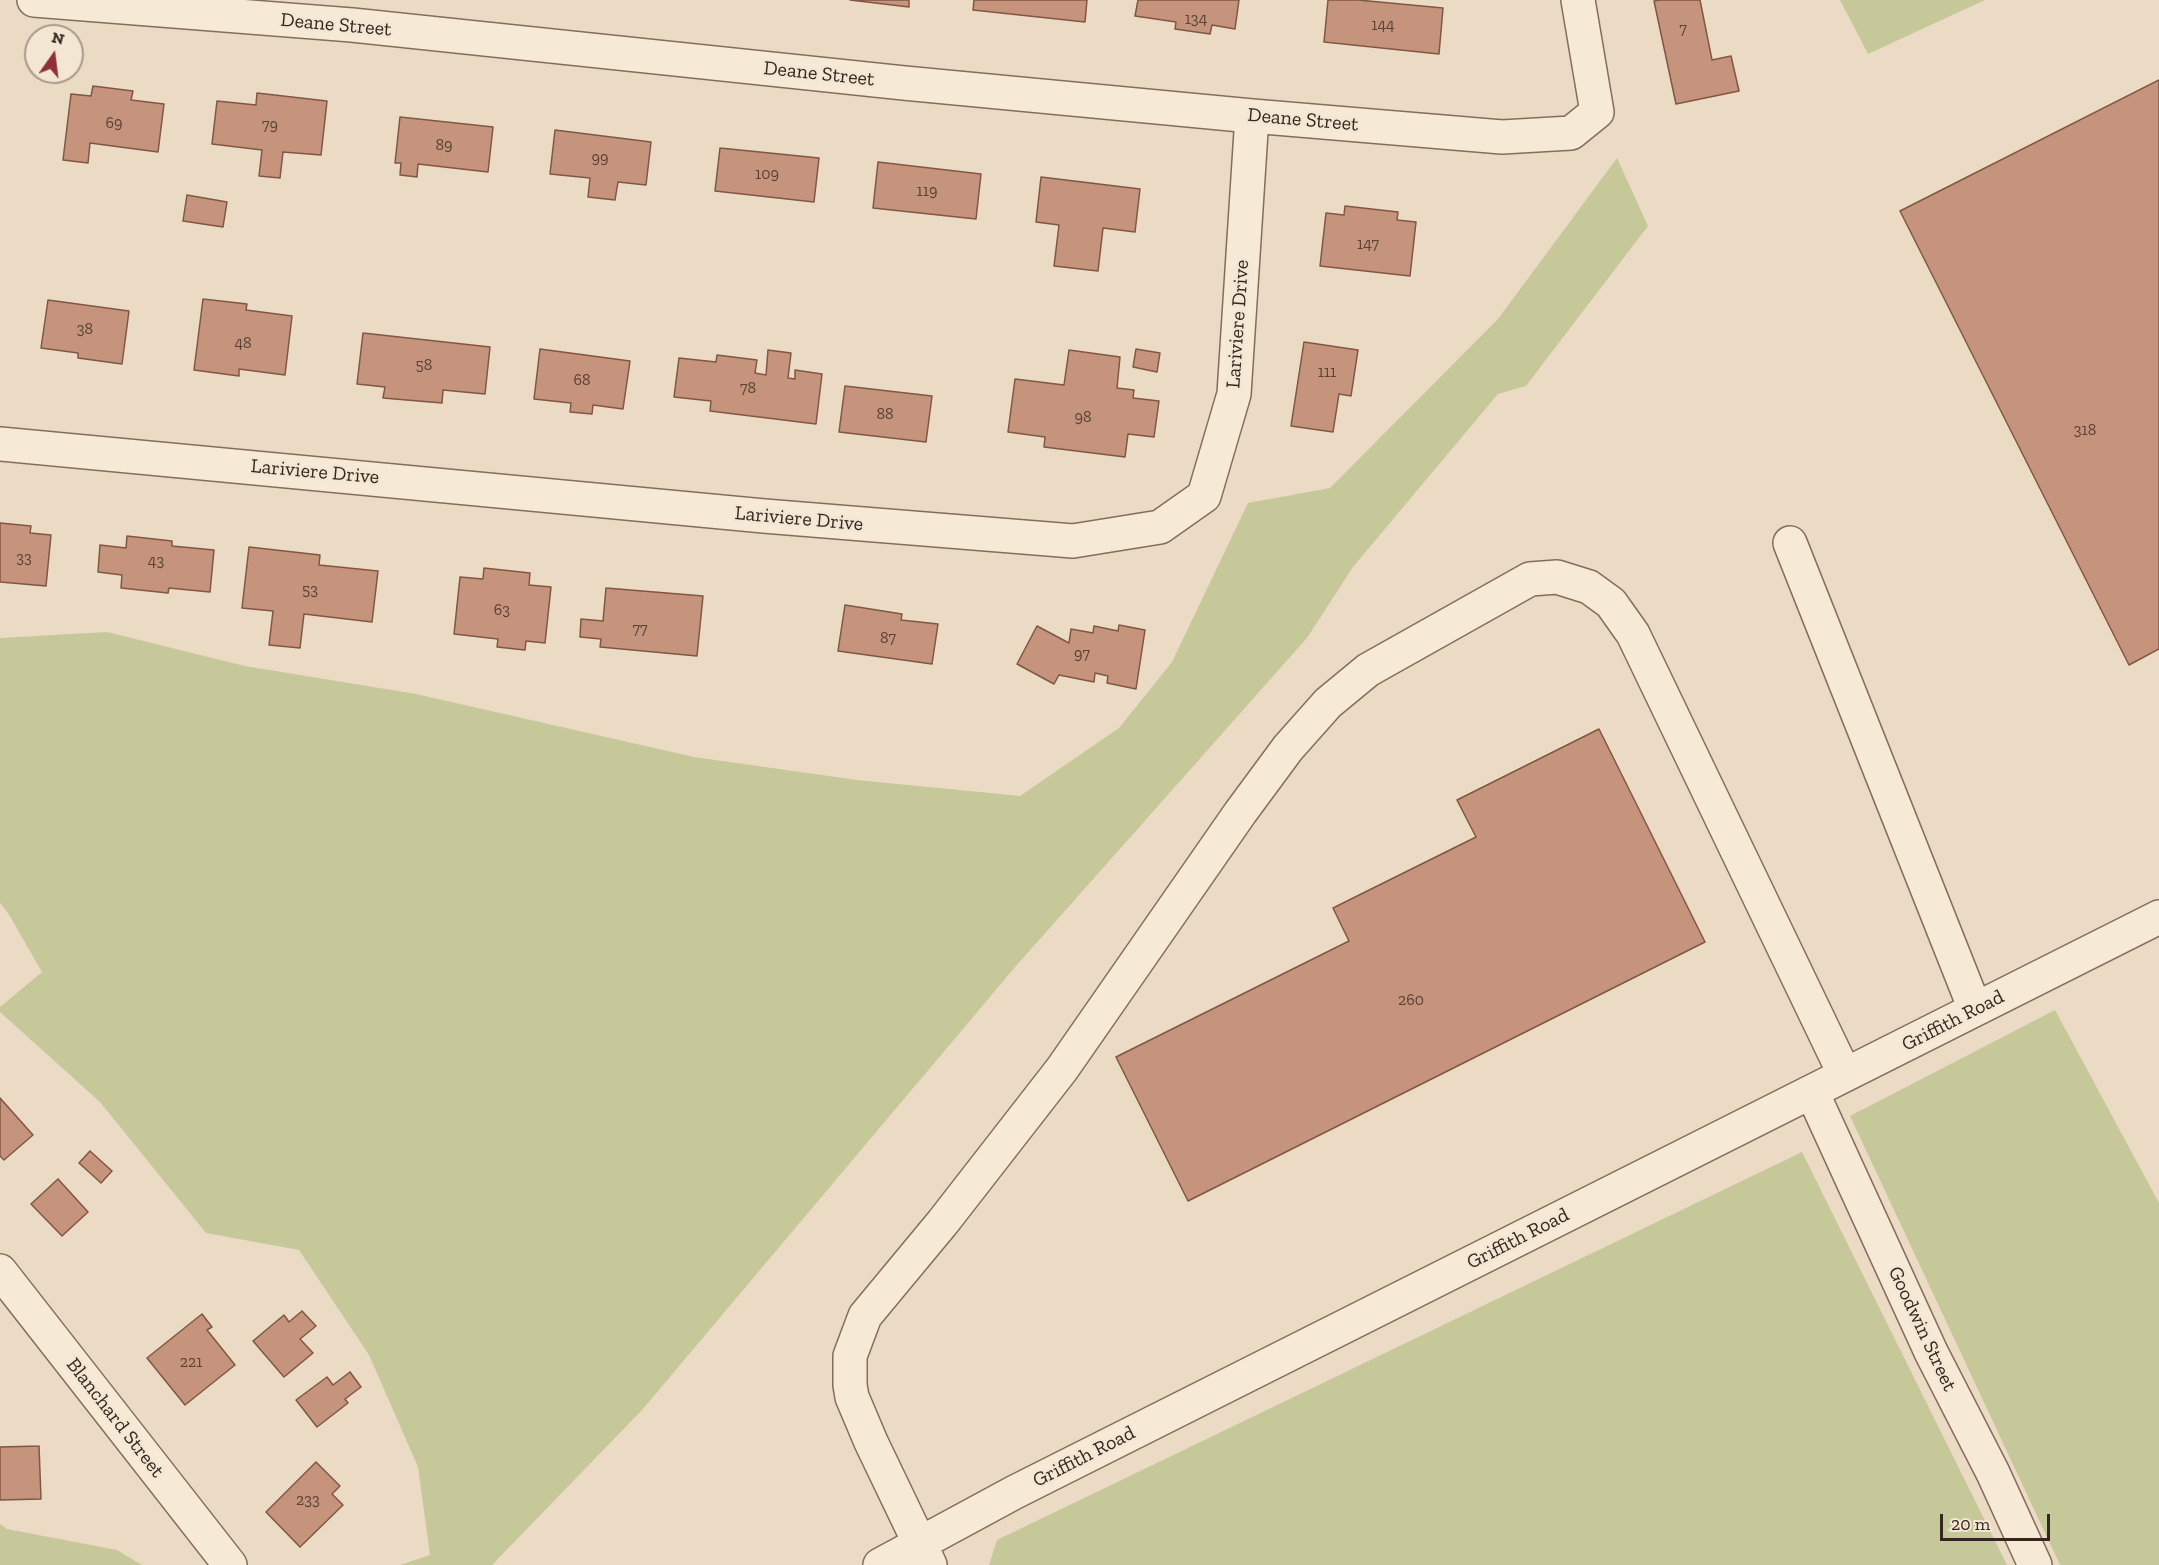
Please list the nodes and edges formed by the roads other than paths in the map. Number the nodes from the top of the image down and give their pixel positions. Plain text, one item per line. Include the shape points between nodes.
1 (34, 0) edge
2 (1578, 0) edge
3 (1252, 116) junction
4 (0, 444) edge
5 (1790, 543) dead end
6 (2159, 917) edge
7 (1976, 1010) junction
8 (1845, 1075) junction
9 (1812, 1092) junction
10 (0, 1271) edge
11 (925, 1554) edge
12 (230, 1565) edge
13 (880, 1565) edge
14 (2035, 1565) edge

1 - 3 street, Deane Street via 352,25
2 - 3 street, Deane Street via 1597,112 1571,133 1502,137
3 - 4 street, Lariviere Drive via 1234,394 1204,496 1160,527 1073,542
5 - 7 street
6 - 7 street, Griffith Road
7 - 8 street, Griffith Road
8 - 9 street, Griffith Road
8 - 11 street via 1633,634 1611,603 1589,587 1557,577 1530,579 1368,670 1322,710 1240,813 1062,1069 865,1316 850,1356 852,1397
9 - 11 street, Griffith Road via 1026,1486
9 - 14 street, Goodwin Street via 1931,1352
10 - 12 street, Blanchard Street
11 - 13 street, Griffith Road

